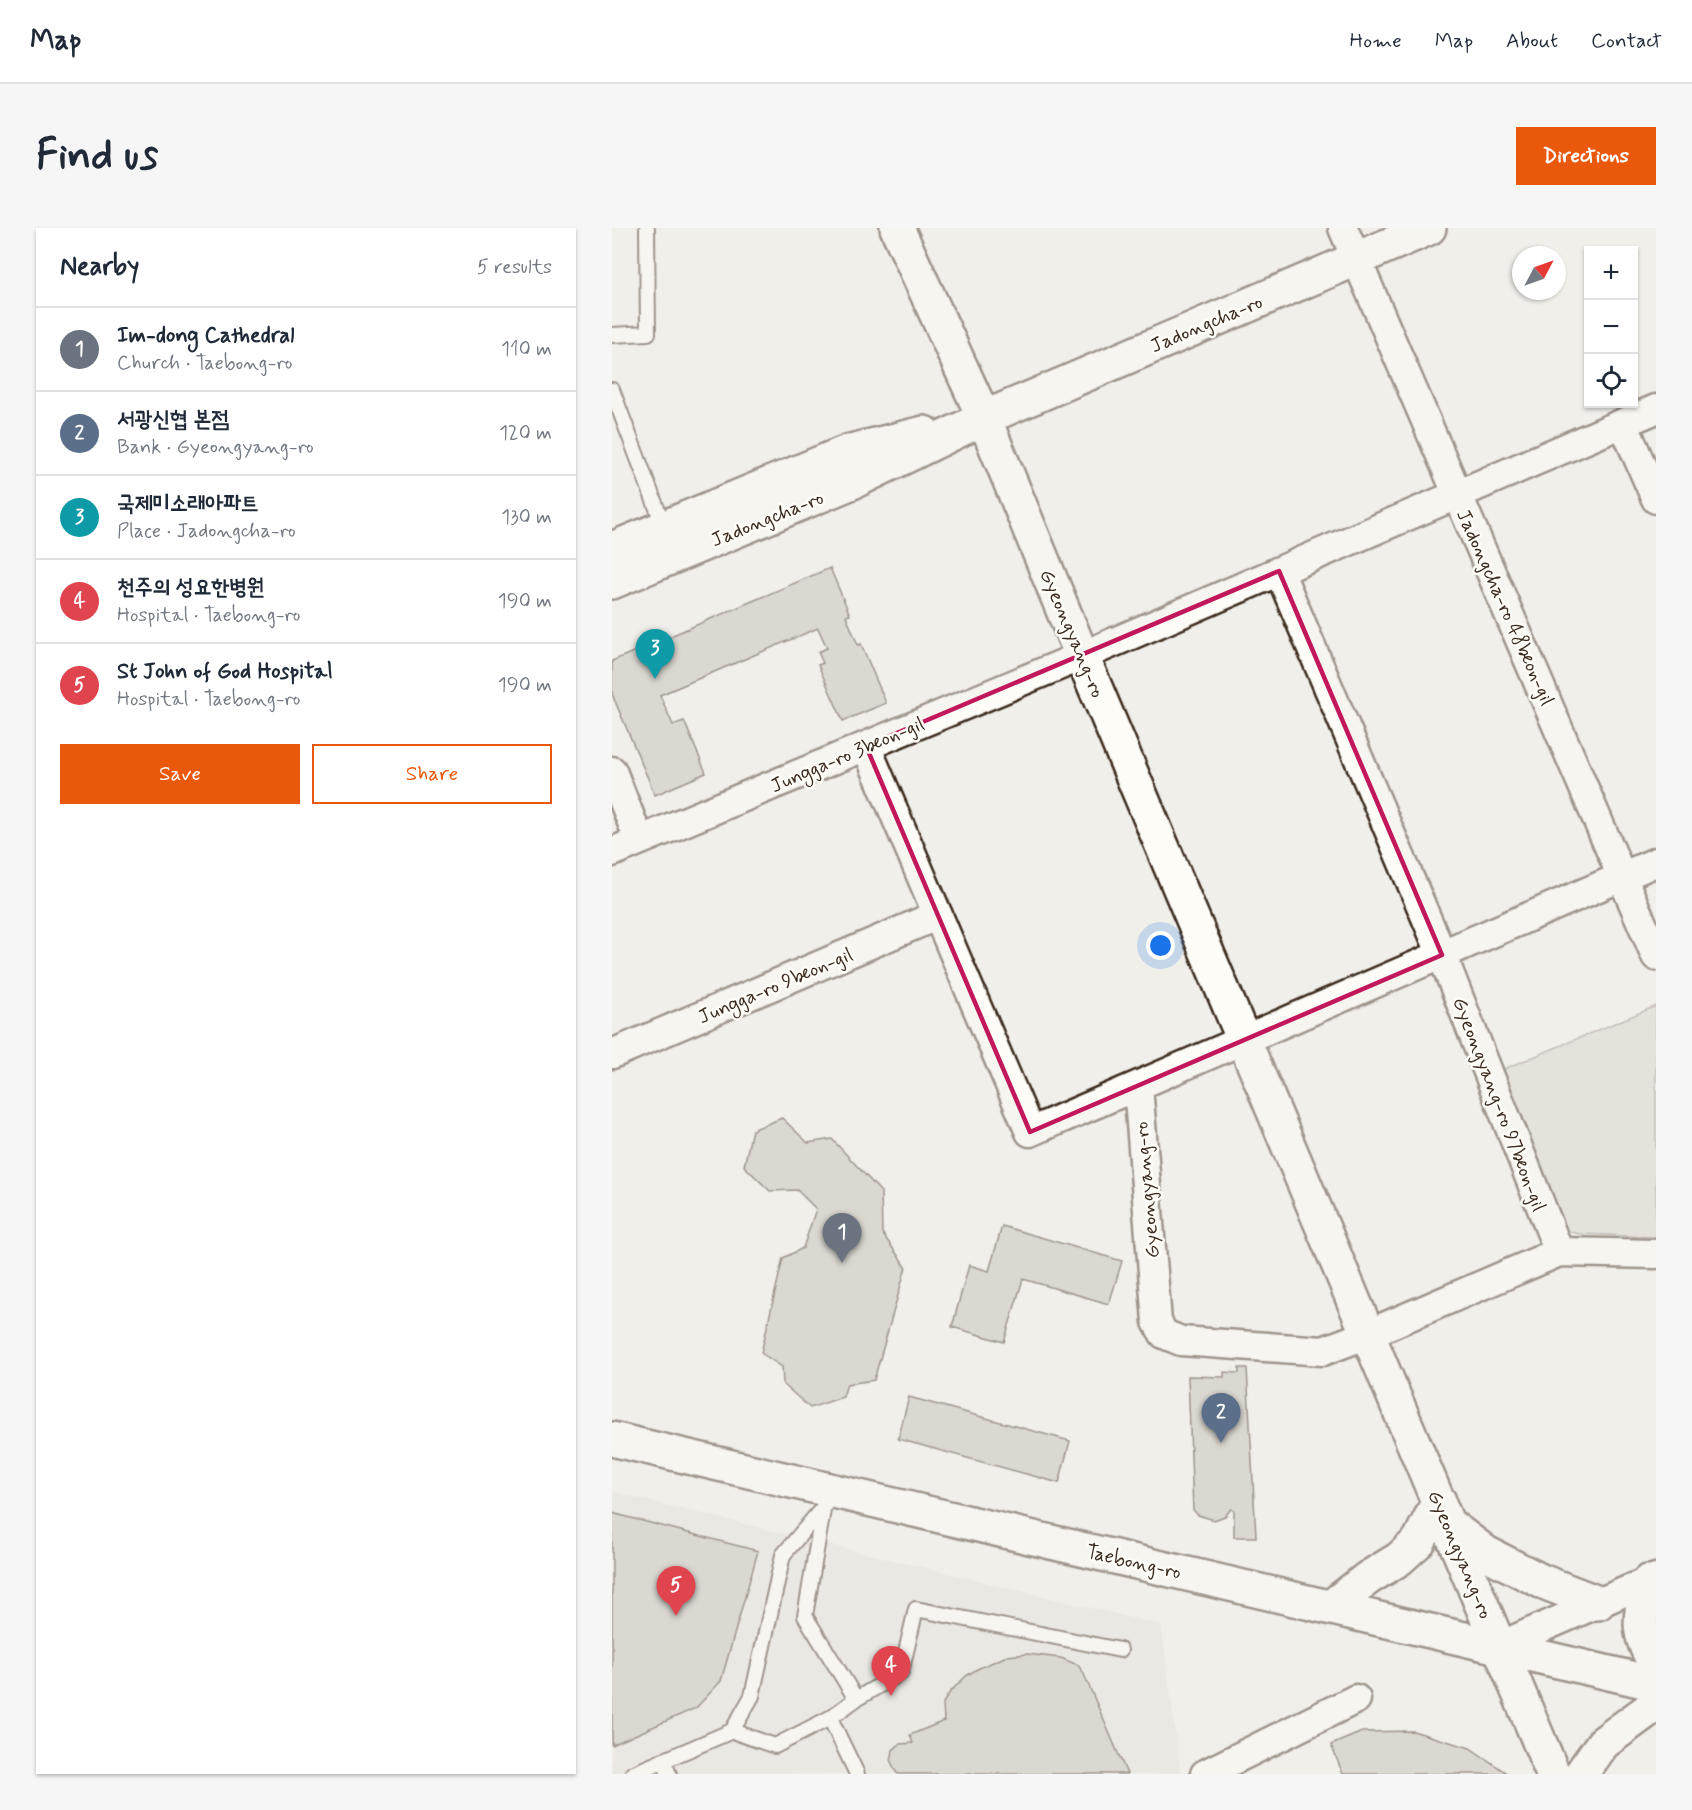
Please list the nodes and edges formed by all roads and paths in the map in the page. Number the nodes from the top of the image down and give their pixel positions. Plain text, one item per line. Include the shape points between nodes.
1 (647, 228) edge
2 (897, 228) edge
3 (1343, 228) edge
4 (1429, 228) edge
5 (1356, 258) junction
6 (612, 335) edge
7 (612, 390) edge
8 (1656, 409) edge
9 (984, 418) junction
10 (1623, 423) junction
11 (1456, 495) junction
12 (1656, 499) edge
13 (664, 527) junction
14 (612, 549) edge
15 (1279, 571) junction
16 (612, 582) edge
17 (1082, 656) junction
18 (866, 746) junction
19 (612, 771) edge
20 (639, 840) junction
21 (612, 852) edge
22 (1656, 862) edge
23 (1623, 876) junction
24 (938, 915) junction
25 (1442, 955) junction
26 (1656, 956) edge
27 (1245, 1040) junction
28 (612, 1053) edge
29 (1138, 1086) junction
30 (1559, 1252) junction
31 (1656, 1254) edge
32 (1368, 1334) junction
33 (612, 1439) edge
34 (830, 1499) junction
35 (1444, 1513) junction
36 (1652, 1580) edge
37 (1598, 1604) junction
38 (1332, 1606) junction
39 (1500, 1646) junction
40 (1120, 1650) dead end
41 (1656, 1664) edge
42 (1656, 1684) edge
43 (856, 1699) junction
44 (1356, 1699) dead end
45 (1656, 1704) edge
46 (830, 1718) junction
47 (732, 1731) junction
48 (663, 1760) junction
49 (632, 1774) edge
50 (669, 1774) edge
51 (857, 1774) edge
52 (1205, 1774) edge
53 (1553, 1774) edge
54 (1581, 1774) edge

1 - 6 lane via 648,333
2 - 9 street, Gyeongyang-ro
3 - 5 street, Jadongcha-ro 48beon-gil
4 - 5 street, Jadongcha-ro
5 - 9 street, Jadongcha-ro
5 - 11 street, Jadongcha-ro 48beon-gil
7 - 13 lane
8 - 10 street, Jungga-ro 3beon-gil
9 - 13 street, Jadongcha-ro via 846,452
9 - 16 street, Jadongcha-ro via 857,480
9 - 17 street, Gyeongyang-ro
10 - 11 street, Jungga-ro 3beon-gil
10 - 12 street
11 - 15 street, Jungga-ro 3beon-gil
11 - 23 street, Jadongcha-ro 48beon-gil
13 - 14 street, Jadongcha-ro
15 - 17 street, Jungga-ro 3beon-gil
15 - 25 street, Gyeongyang-ro 97beon-gil
17 - 18 street, Jungga-ro 3beon-gil
17 - 27 street, Gyeongyang-ro
18 - 20 street, Jungga-ro 3beon-gil
18 - 24 street
19 - 20 street
20 - 21 street, Jungga-ro 3beon-gil
22 - 23 street
23 - 25 street
23 - 26 street, Jadongcha-ro 48beon-gil
24 - 28 street, Jungga-ro 9beon-gil
24 - 29 street via 1030,1132
25 - 27 street
25 - 30 street, Gyeongyang-ro 97beon-gil
27 - 29 street
27 - 32 street, Gyeongyang-ro
29 - 32 street, Gyeongyang-ro via 1157,1322 1164,1334 1181,1341 1323,1351
30 - 31 street
30 - 32 street
32 - 35 street, Gyeongyang-ro
33 - 34 street, Taebong-ro
34 - 38 street, Taebong-ro
34 - 43 lane via 805,1616
34 - 47 lane via 783,1555 752,1696
35 - 37 street via 1486,1553
35 - 38 street via 1399,1559
35 - 39 street, Gyeongyang-ro
36 - 37 street
36 - 41 street via 1640,1631
37 - 39 street
38 - 39 street, Taebong-ro
39 - 42 street, Taebong-ro
39 - 53 street, Gyeongyang-ro
40 - 43 lane via 916,1609 902,1673
43 - 46 lane
44 - 52 street
45 - 54 street via 1603,1743
46 - 47 lane via 775,1746
46 - 51 lane
47 - 48 lane
48 - 49 lane
48 - 50 lane

